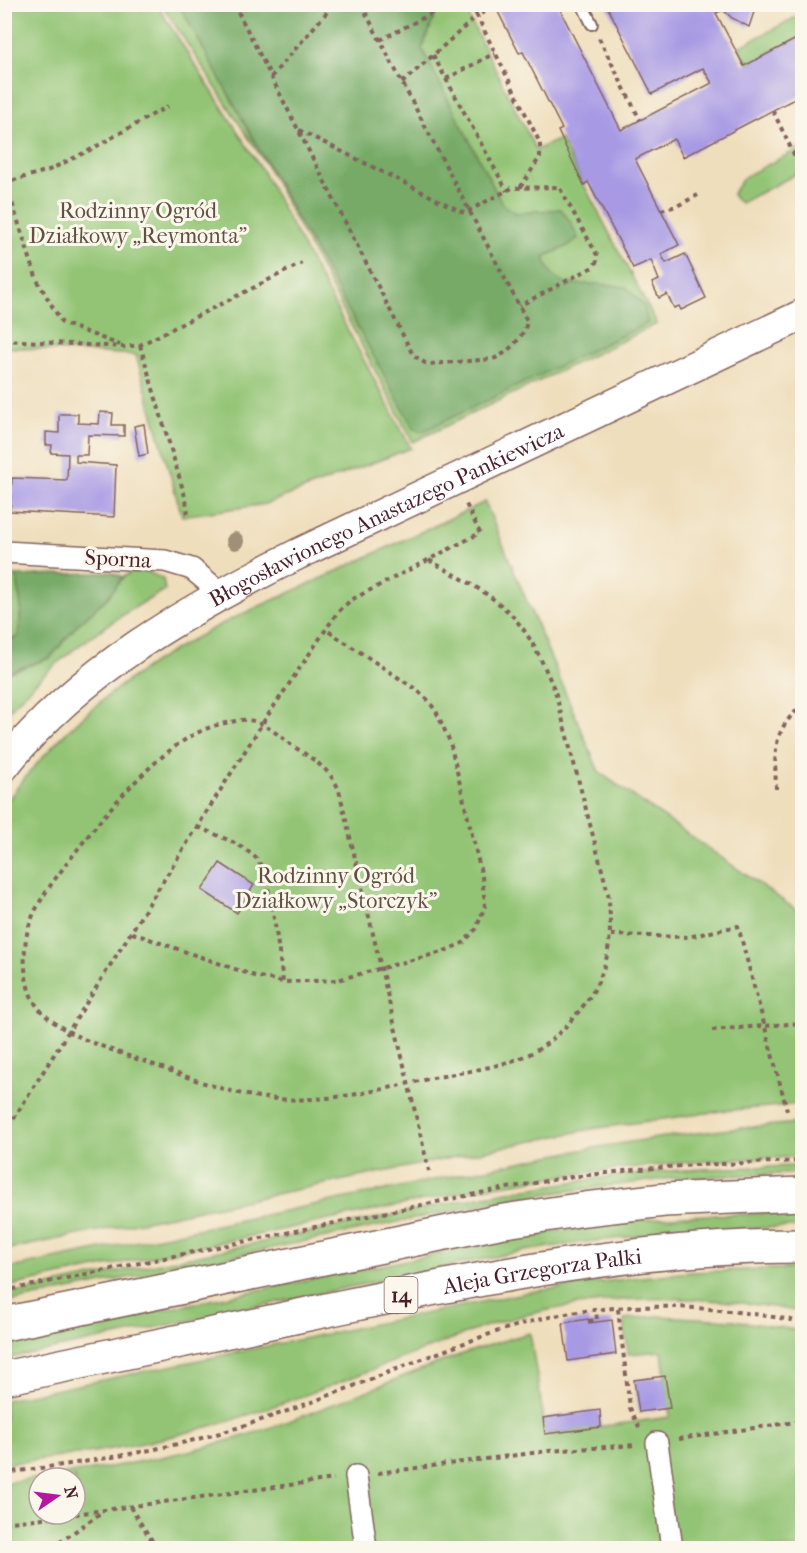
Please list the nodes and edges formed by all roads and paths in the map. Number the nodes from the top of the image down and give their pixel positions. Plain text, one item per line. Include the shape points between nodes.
1 (18, 4) edge
2 (234, 4) edge
3 (334, 4) edge
4 (362, 4) edge
5 (450, 4) edge
6 (471, 4) edge
7 (582, 4) edge
8 (495, 6) edge
9 (4, 11) edge
10 (477, 16) junction
11 (592, 24) dead end
12 (380, 40) junction
13 (600, 41) dead end
14 (495, 53) junction
15 (433, 55) junction
16 (271, 77) junction
17 (446, 79) junction
18 (402, 83) junction
19 (168, 106) dead end
20 (773, 111) dead end
21 (640, 120) dead end
22 (298, 130) junction
23 (802, 171) edge
24 (5, 181) edge
25 (520, 188) junction
26 (507, 191) junction
27 (698, 195) dead end
28 (661, 210) dead end
29 (470, 212) junction
30 (302, 263) dead end
31 (519, 306) junction
32 (802, 315) edge
33 (4, 340) edge
34 (140, 345) junction
35 (124, 347) junction
36 (454, 480) junction
37 (188, 515) dead end
38 (4, 552) edge
39 (429, 560) junction
40 (222, 594) junction
41 (325, 629) junction
42 (802, 706) edge
43 (262, 724) junction
44 (4, 766) edge
45 (776, 789) dead end
46 (198, 827) junction
47 (132, 933) junction
48 (611, 935) junction
49 (381, 969) junction
50 (283, 982) junction
51 (802, 1023) edge
52 (765, 1026) junction
53 (712, 1030) dead end
54 (68, 1031) junction
55 (408, 1083) junction
56 (788, 1114) dead end
57 (4, 1134) edge
58 (429, 1171) dead end
59 (802, 1194) edge
60 (802, 1246) edge
61 (618, 1309) junction
62 (596, 1310) junction
63 (589, 1321) dead end
64 (802, 1322) edge
65 (4, 1324) edge
66 (4, 1378) edge
67 (802, 1421) edge
68 (650, 1440) junction
69 (4, 1473) edge
70 (356, 1476) dead end
71 (130, 1507) dead end
72 (104, 1510) dead end
73 (27, 1520) edge
74 (4, 1523) edge
75 (52, 1548) edge
76 (157, 1548) edge
77 (366, 1548) edge
78 (672, 1548) edge

1 - 9 path
2 - 16 path
3 - 16 path
4 - 12 path
5 - 12 path
6 - 10 path
7 - 11 lane
8 - 10 path
10 - 14 path
10 - 15 path
12 - 18 path
13 - 21 path
14 - 17 path
14 - 25 path via 542,150
15 - 17 path
15 - 18 path
16 - 22 path
17 - 26 path
18 - 29 path
19 - 24 path via 49,170
20 - 23 path
22 - 29 path via 464,213
22 - 31 path via 419,360 431,364 500,357 524,332 526,321
24 - 35 path via 37,280 62,323
25 - 26 path
25 - 31 path via 559,187 597,261 593,267
26 - 29 path
27 - 28 path
29 - 31 path
30 - 34 path
32 - 36 street, Błogosławionego Anastazego Pankiewicza
33 - 35 path
34 - 35 path
34 - 37 path
36 - 39 path via 480,533
36 - 40 street, Błogosławionego Anastazego Pankiewicza
38 - 40 street, Sporna via 165,561 192,570
39 - 41 path via 351,600
39 - 48 path via 472,585 510,614 544,665 608,893
40 - 44 street, Błogosławionego Anastazego Pankiewicza via 131,651 79,690
41 - 43 path
41 - 49 path via 417,690 436,711 450,742 482,877 485,906 469,938 442,952
42 - 45 path via 780,732
43 - 46 path
43 - 49 path via 334,778
43 - 54 path via 247,719 219,724 171,749 106,813 43,898 26,940 29,989 44,1013
46 - 47 path
46 - 50 path via 240,847 260,863 270,898
47 - 50 path
47 - 54 path
48 - 52 path via 688,937 738,926
48 - 55 path via 602,977 589,1000 564,1030 543,1047 517,1059
49 - 50 path via 330,981
49 - 55 path
51 - 52 path
52 - 53 path
52 - 56 path
54 - 55 path via 172,1071 263,1098 330,1099
54 - 57 path
55 - 58 path
59 - 65 main road, 14 via 663,1200 508,1221
60 - 66 main road, Aleja Grzegorza Palki / 14 via 650,1254 519,1271
61 - 62 path
61 - 64 path via 733,1310
61 - 68 path via 630,1408
62 - 63 path via 597,1320
62 - 69 path via 500,1331 195,1440 145,1452
67 - 68 path
68 - 78 street
70 - 77 street
71 - 76 path
72 - 75 path
73 - 74 path

